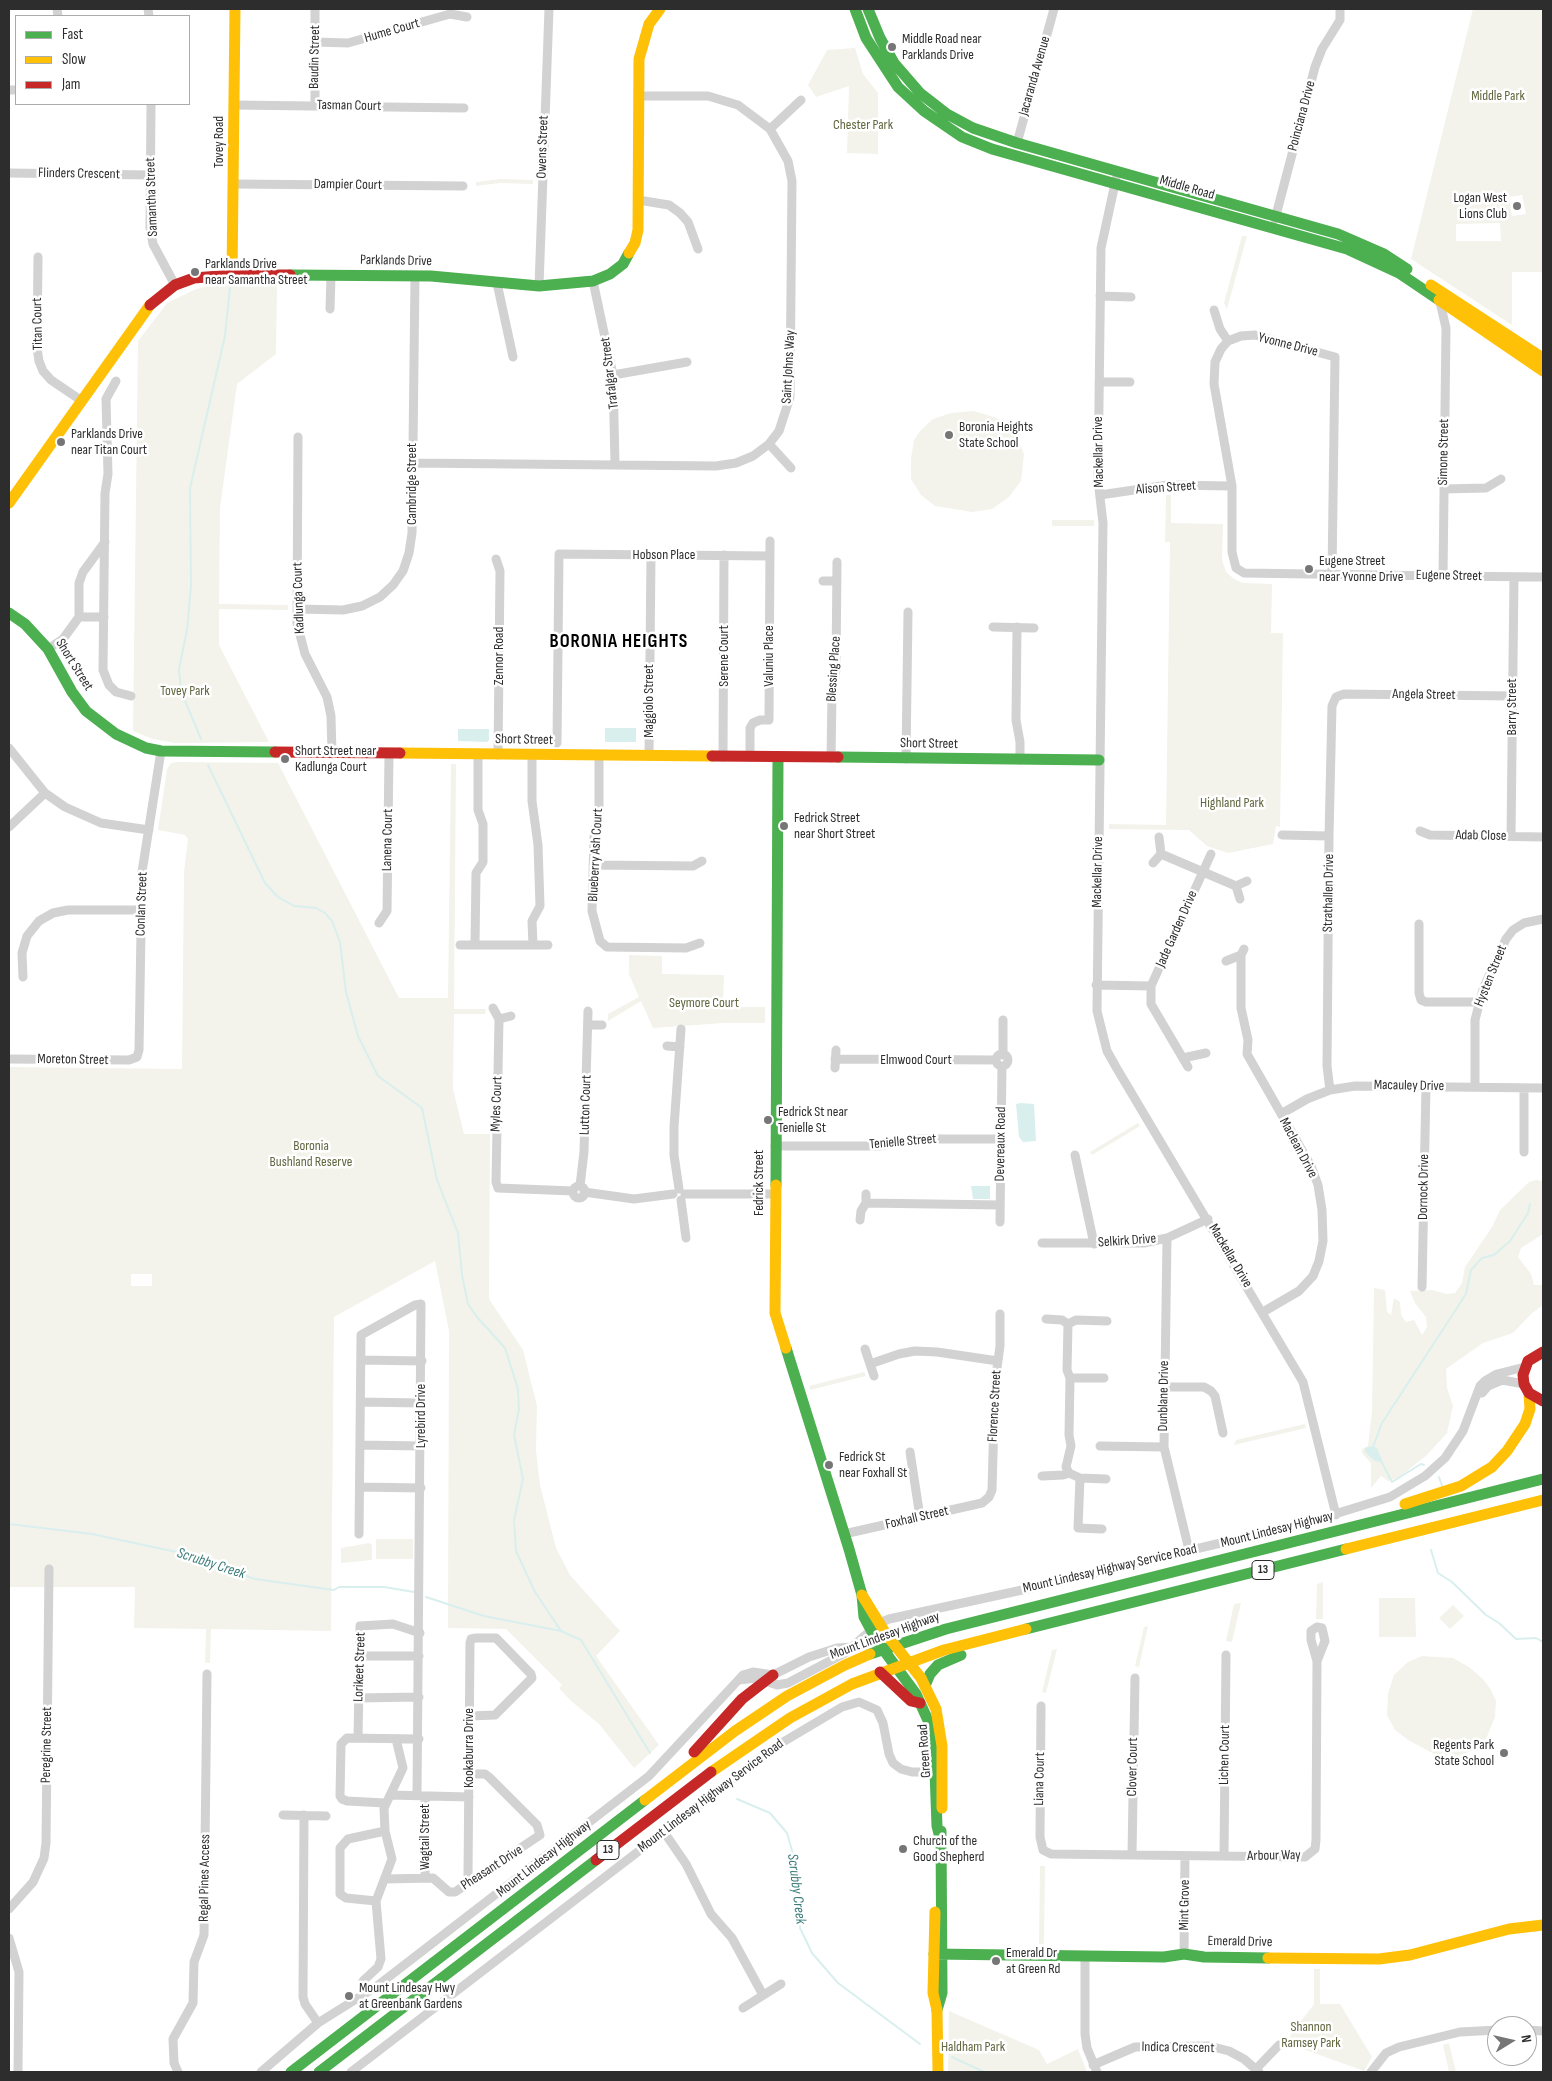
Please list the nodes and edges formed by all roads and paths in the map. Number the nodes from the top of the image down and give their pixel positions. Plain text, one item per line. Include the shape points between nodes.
1 (235, 9) edge
2 (316, 9) edge
3 (549, 9) edge
4 (660, 9) edge
5 (855, 9) edge
6 (868, 9) edge
7 (1054, 9) edge
8 (1340, 9) edge
9 (467, 17) dead end
10 (315, 42) junction
11 (639, 96) junction
12 (802, 100) dead end
13 (151, 105) edge
14 (234, 105) junction
15 (314, 106) junction
16 (464, 108) dead end
17 (770, 129) junction
18 (1016, 144) junction
19 (1118, 172) junction
20 (9, 174) edge
21 (150, 175) junction
22 (233, 184) junction
23 (1115, 184) junction
24 (463, 186) dead end
25 (638, 200) junction
26 (1276, 216) junction
27 (1273, 227) junction
28 (698, 249) dead end
29 (38, 257) dead end
30 (232, 275) junction
31 (331, 276) junction
32 (415, 276) junction
33 (593, 281) junction
34 (497, 283) junction
35 (175, 285) junction
36 (539, 286) junction
37 (1100, 296) junction
38 (1131, 297) dead end
39 (1440, 302) junction
40 (330, 309) dead end
41 (1214, 310) dead end
42 (1466, 320) junction
43 (1446, 328) junction
44 (1228, 341) junction
45 (513, 357) dead end
46 (1543, 358) edge
47 (687, 362) dead end
48 (1543, 371) edge
49 (613, 375) junction
50 (116, 381) dead end
51 (1099, 382) junction
52 (1130, 382) dead end
53 (82, 401) junction
54 (298, 437) dead end
55 (769, 444) junction
56 (412, 463) junction
57 (615, 465) junction
58 (791, 468) dead end
59 (1501, 479) dead end
60 (1232, 486) junction
61 (1444, 489) junction
62 (1100, 495) junction
63 (9, 503) edge
64 (770, 541) dead end
65 (104, 542) junction
66 (651, 555) junction
67 (724, 556) junction
68 (770, 556) junction
69 (496, 558) dead end
70 (837, 562) dead end
71 (1332, 574) junction
72 (1443, 576) junction
73 (1514, 577) junction
74 (1543, 577) edge
75 (823, 581) dead end
76 (837, 581) junction
77 (298, 609) junction
78 (908, 612) dead end
79 (9, 613) edge
80 (79, 617) junction
81 (104, 617) junction
82 (993, 627) dead end
83 (1017, 627) junction
84 (1034, 628) dead end
85 (48, 649) junction
86 (131, 696) dead end
87 (1512, 696) junction
88 (1336, 697) joint
89 (557, 743) dead end
90 (9, 748) edge
91 (161, 751) junction
92 (332, 754) junction
93 (389, 754) junction
94 (478, 755) junction
95 (498, 755) junction
96 (532, 755) junction
97 (599, 756) junction
98 (649, 756) junction
99 (723, 757) junction
100 (750, 757) junction
101 (778, 757) junction
102 (830, 758) junction
103 (906, 759) junction
104 (1020, 760) junction
105 (1099, 760) junction
106 (45, 792) junction
107 (9, 827) edge
108 (149, 830) junction
109 (1420, 831) dead end
110 (1282, 835) dead end
111 (1329, 836) junction
112 (1511, 836) junction
113 (1159, 837) dead end
114 (1543, 837) edge
115 (1161, 854) junction
116 (1211, 854) dead end
117 (702, 861) dead end
118 (1153, 863) dead end
119 (593, 866) junction
120 (1203, 872) junction
121 (1247, 881) dead end
122 (1236, 886) junction
123 (1240, 899) dead end
124 (142, 910) junction
125 (1543, 919) edge
126 (379, 923) dead end
127 (1419, 924) dead end
128 (700, 943) dead end
129 (460, 945) dead end
130 (475, 945) junction
131 (533, 945) junction
132 (548, 945) dead end
133 (1226, 961) dead end
134 (23, 977) dead end
135 (1096, 985) junction
136 (1151, 986) junction
137 (1478, 1002) junction
138 (493, 1008) dead end
139 (588, 1011) dead end
140 (511, 1016) dead end
141 (500, 1019) junction
142 (1003, 1020) dead end
143 (588, 1024) junction
144 (602, 1025) dead end
145 (681, 1029) dead end
146 (667, 1046) dead end
147 (680, 1047) junction
148 (1206, 1053) dead end
149 (137, 1057) joint
150 (9, 1059) edge
151 (835, 1059) dead end
152 (1000, 1060) junction
153 (1426, 1086) junction
154 (1475, 1087) junction
155 (1524, 1088) junction
156 (1543, 1088) edge
157 (1330, 1090) junction
158 (1281, 1114) junction
159 (1001, 1139) junction
160 (774, 1146) junction
161 (1524, 1152) dead end
162 (1075, 1155) dead end
163 (579, 1190) junction
164 (679, 1194) junction
165 (774, 1194) junction
166 (1000, 1206) junction
167 (1208, 1219) junction
168 (860, 1220) dead end
169 (1000, 1222) dead end
170 (686, 1238) dead end
171 (1167, 1238) junction
172 (1042, 1243) dead end
173 (1094, 1244) junction
174 (1422, 1287) dead end
175 (1263, 1312) junction
176 (1000, 1314) dead end
177 (1046, 1319) dead end
178 (1107, 1321) dead end
179 (1068, 1324) junction
180 (865, 1349) dead end
181 (1542, 1350) edge
182 (361, 1360) junction
183 (422, 1361) junction
184 (998, 1361) junction
185 (870, 1364) junction
186 (1525, 1367) junction
187 (874, 1376) dead end
188 (1070, 1378) junction
189 (1104, 1378) dead end
190 (1164, 1387) junction
191 (1526, 1389) junction
192 (1477, 1399) junction
193 (1543, 1401) edge
194 (361, 1402) junction
195 (421, 1403) junction
196 (1223, 1433) dead end
197 (360, 1445) junction
198 (421, 1446) junction
199 (1100, 1446) dead end
200 (1164, 1447) junction
201 (910, 1452) dead end
202 (1069, 1473) junction
203 (1042, 1476) dead end
204 (1080, 1478) junction
205 (1106, 1479) dead end
206 (1543, 1479) edge
207 (360, 1487) junction
208 (421, 1488) junction
209 (988, 1497) joint
210 (1543, 1500) edge
211 (1336, 1515) junction
212 (920, 1517) junction
213 (1362, 1524) junction
214 (1102, 1529) dead end
215 (359, 1534) dead end
216 (844, 1534) junction
217 (1190, 1550) junction
218 (49, 1569) dead end
219 (874, 1627) junction
220 (1016, 1632) junction
221 (420, 1633) junction
222 (895, 1645) junction
223 (852, 1647) junction
224 (883, 1649) junction
225 (1226, 1655) dead end
226 (359, 1656) junction
227 (419, 1656) junction
228 (1317, 1661) dead end
229 (908, 1662) junction
230 (896, 1666) junction
231 (880, 1672) junction
232 (207, 1674) dead end
233 (769, 1678) junction
234 (1135, 1678) dead end
235 (925, 1686) junction
236 (419, 1697) junction
237 (358, 1698) junction
238 (920, 1703) junction
239 (1041, 1706) dead end
240 (470, 1716) junction
241 (358, 1738) junction
242 (396, 1739) junction
243 (418, 1739) junction
244 (685, 1769) junction
245 (938, 1772) junction
246 (469, 1774) junction
247 (421, 1796) junction
248 (469, 1797) junction
249 (388, 1799) junction
250 (283, 1815) dead end
251 (304, 1815) junction
252 (326, 1816) dead end
253 (384, 1831) junction
254 (664, 1832) junction
255 (1043, 1850) joint
256 (1132, 1855) junction
257 (1185, 1856) junction
258 (1224, 1856) junction
259 (425, 1878) junction
260 (385, 1879) junction
261 (472, 1881) junction
262 (376, 1901) junction
263 (9, 1909) edge
264 (1543, 1925) edge
265 (9, 1938) edge
266 (938, 1954) junction
267 (1184, 1954) junction
268 (1085, 1956) junction
269 (781, 1984) dead end
270 (363, 1994) junction
271 (763, 1995) junction
272 (743, 2008) dead end
273 (318, 2023) junction
274 (1487, 2031) edge
275 (1279, 2045) dead end
276 (1095, 2069) edge
277 (1257, 2071) edge
278 (18, 2072) edge
279 (178, 2072) edge
280 (261, 2072) edge
281 (291, 2072) edge
282 (319, 2072) edge
283 (351, 2072) edge
284 (938, 2072) edge
285 (1371, 2072) edge

1 - 14 main road, Tovey Road
2 - 10 street, Baudin Street
3 - 36 street, Owens Street
4 - 11 main road, Parklands Drive via 643,40 639,60
5 - 23 main road, Middle Road via 866,38 898,86 948,129 992,149
6 - 18 main road, Middle Road via 894,63 920,93 947,114 973,128
7 - 18 street, Jacaranda Avenue
8 - 26 street, Poinciana Drive via 1340,20 1315,67
9 - 10 street, Hume Court via 450,14 353,42
10 - 15 street, Baudin Street
11 - 17 street, Saint Johns Way via 723,99 752,113
11 - 25 main road, Parklands Drive
12 - 17 street
13 - 21 street, Samantha Street
14 - 15 street, Tasman Court
14 - 22 main road, Tovey Road
15 - 16 street, Tasman Court
17 - 55 street, Saint Johns Way via 788,161 792,181 790,398 779,431
18 - 19 main road, Middle Road
19 - 23 street, Mackellar Drive
19 - 26 main road, Middle Road
20 - 21 street, Flinders Crescent
21 - 35 street, Samantha Street via 153,244
22 - 24 street, Dampier Court
22 - 30 main road, Tovey Road
23 - 27 main road, Middle Road
23 - 37 street, Mackellar Drive via 1103,233
25 - 28 street via 669,205 680,213 688,222
25 - 33 main road, Parklands Drive via 638,230 630,255 610,274
26 - 27 street, Poinciana Drive
26 - 46 main road, Middle Road via 1338,234 1384,254
27 - 39 main road, Middle Road via 1347,249 1372,260
29 - 53 street, Titan Court via 37,348 43,371
30 - 31 main road, Parklands Drive
30 - 35 main road, Parklands Drive via 194,278
31 - 32 main road, Parklands Drive
31 - 40 street
32 - 34 main road, Parklands Drive
32 - 56 street, Cambridge Street
33 - 36 main road, Parklands Drive
33 - 49 street, Trafalgar Street
34 - 36 main road, Parklands Drive
34 - 45 street
35 - 53 main road, Parklands Drive via 149,306
37 - 38 street
37 - 51 street, Mackellar Drive
39 - 42 main road, Middle Road
39 - 43 street, Simone Street
41 - 44 street
42 - 43 street via 1452,321
42 - 48 main road, Middle Road
43 - 61 street, Simone Street
44 - 60 street via 1215,362 1214,384
44 - 71 street, Yvonne Drive via 1255,335 1336,357
47 - 49 street
49 - 57 street, Trafalgar Street
50 - 65 street via 106,399 108,474
51 - 52 street
51 - 62 street, Mackellar Drive
53 - 63 main road, Parklands Drive
54 - 77 street, Kadlunga Court
55 - 57 street, Saint Johns Way via 753,456 716,466
55 - 58 street
56 - 57 street, Saint Johns Way
56 - 77 street, Cambridge Street via 409,553 403,571 393,585 380,597 362,606 343,610
59 - 61 street via 1486,488
60 - 62 street, Alison Street via 1168,485
60 - 71 street, Eugene Street via 1232,552 1236,568 1244,573
61 - 72 street, Simone Street
62 - 105 street, Mackellar Drive via 1103,523
64 - 68 street, Valuniu Place
65 - 80 street via 79,583
65 - 81 street
66 - 67 street, Hobson Place
66 - 89 street, Hobson Place via 559,554
66 - 98 street, Maggiolo Street
67 - 68 street, Hobson Place
67 - 99 street, Serene Court
68 - 100 street, Valuniu Place via 769,720 760,720 750,728
69 - 95 street, Zennor Road via 500,571
70 - 76 street, Blessing Place
71 - 72 street, Eugene Street
72 - 73 street, Eugene Street
73 - 74 street, Eugene Street
73 - 87 street, Barry Street
75 - 76 street
76 - 102 street, Blessing Place via 836,670
77 - 92 street, Kadlunga Court via 297,623 305,654 327,696 332,716
78 - 103 street
79 - 85 main road, Short Street via 25,624
80 - 81 street
80 - 85 street via 63,639
81 - 86 street via 105,678 116,692
82 - 83 street
83 - 84 street
83 - 104 street via 1016,720
85 - 91 main road, Short Street via 86,711 116,734
87 - 88 street, Angela Street via 1344,694
87 - 112 street, Barry Street
88 - 111 street, Strathallen Drive via 1332,706
90 - 106 street
91 - 92 main road, Short Street
91 - 108 street, Conlan Street
92 - 93 main road, Short Street
93 - 94 main road, Short Street
93 - 126 street, Lanena Court via 387,911
94 - 95 main road, Short Street
94 - 130 street via 478,810 483,824 483,862 476,873
95 - 96 main road, Short Street
96 - 97 main road, Short Street
96 - 131 street via 540,906 532,921
97 - 98 main road, Short Street
97 - 119 street, Blueberry Ash Court via 599,813
98 - 99 main road, Short Street
99 - 100 main road, Short Street
100 - 101 main road, Short Street
101 - 102 main road, Short Street
101 - 160 main road, Fedrick Street
102 - 103 main road, Short Street
103 - 104 main road, Short Street
104 - 105 main road, Short Street
105 - 135 street, Mackellar Drive
106 - 107 street
106 - 108 street via 81,816 101,823
108 - 124 street, Conlan Street via 142,872
109 - 112 street, Adab Close via 1430,835
110 - 111 street
111 - 157 street, Strathallen Drive via 1327,1066
112 - 114 street, Adab Close
113 - 115 street
115 - 118 street
115 - 120 street
116 - 120 street, Jade Garden Drive
117 - 119 street via 693,866
119 - 128 street, Blueberry Ash Court via 592,911 600,941 607,947 686,948
120 - 122 street
120 - 136 street, Jade Garden Drive
121 - 122 street
122 - 123 street
124 - 134 street via 53,913 38,922 27,936 22,953
124 - 149 street, Conlan Street
125 - 137 street, Hysten Street via 1524,923 1513,930
127 - 137 street via 1421,1000
129 - 130 street
130 - 131 street
131 - 132 street
133 - 158 street, Maclean Drive via 1242,952 1241,1008 1248,1040 1246,1054
135 - 136 street
135 - 167 street, Mackellar Drive via 1097,1011 1108,1051
136 - 148 street via 1151,1004 1186,1063
137 - 154 street, Hysten Street
138 - 141 street
139 - 143 street, Lutton Court
140 - 141 street
141 - 163 street, Myles Court via 498,1188
142 - 152 street, Devereaux Road
143 - 144 street
143 - 163 street, Lutton Court via 584,1152
145 - 147 street
146 - 147 street
147 - 164 street via 674,1127
149 - 150 street, Moreton Street via 129,1060
151 - 152 street, Elmwood Court
152 - 159 street, Devereaux Road
153 - 154 street, Macauley Drive
153 - 157 street, Macauley Drive via 1355,1086
153 - 174 street, Dornock Drive
154 - 155 street, Macauley Drive
155 - 156 street, Macauley Drive
155 - 161 street
157 - 158 street, Macauley Drive
158 - 175 street, Maclean Drive via 1311,1166 1318,1185 1322,1241 1319,1261 1312,1276 1299,1291
159 - 160 street, Tenielle Street via 919,1139 879,1146
159 - 166 street, Devereaux Road
160 - 165 main road, Fedrick Street
162 - 173 street
163 - 164 street via 634,1199
164 - 165 street
164 - 170 street
165 - 216 main road, Fedrick Street via 775,1313
166 - 168 street via 866,1198
166 - 169 street, Devereaux Road
167 - 171 street, Selkirk Drive
167 - 175 street, Mackellar Drive
171 - 173 street, Selkirk Drive via 1144,1243
171 - 190 street, Dunblane Drive
172 - 173 street, Selkirk Drive
175 - 211 street, Mackellar Drive via 1303,1382
176 - 184 street, Florence Street
177 - 179 street via 1062,1320
178 - 179 street via 1076,1320
179 - 188 street via 1067,1370
180 - 185 street
181 - 186 main road
182 - 183 street
182 - 183 street, Lyrebird Drive via 363,1332 418,1304 422,1308
182 - 194 street, Lyrebird Drive
183 - 195 street, Lyrebird Drive
184 - 185 street via 915,1351
184 - 209 street, Florence Street via 992,1490
185 - 187 street
186 - 191 main road
186 - 192 street, Mount Lindesay Highway Service Road via 1490,1376 1480,1386
188 - 189 street
188 - 202 street via 1071,1446 1066,1460
190 - 196 street via 1211,1391
190 - 200 street, Dunblane Drive
191 - 192 street, Mount Lindesay Highway Service Road via 1509,1380 1495,1382
191 - 193 main road
191 - 213 main road via 1530,1410 1525,1424 1492,1467 1460,1486 1376,1513
192 - 211 street, Mount Lindesay Highway Service Road via 1454,1445 1425,1476 1390,1497
194 - 195 street
194 - 197 street, Lyrebird Drive
195 - 198 street, Lyrebird Drive
197 - 198 street
197 - 207 street, Lyrebird Drive
198 - 208 street, Lyrebird Drive
199 - 200 street
200 - 217 street, Dunblane Drive
201 - 212 street
202 - 203 street
202 - 204 street
204 - 205 street
204 - 214 street via 1078,1528
206 - 213 main road, Mount Lindesay Highway / 13
207 - 208 street
207 - 215 street, Lyrebird Drive
208 - 221 street, Lyrebird Drive
209 - 212 street, Foxhall Street via 982,1504
210 - 220 main road, 13
211 - 217 street, Mount Lindesay Highway Service Road
212 - 216 street, Foxhall Street
213 - 222 main road, Mount Lindesay Highway / 13 via 955,1626
216 - 219 main road, Fedrick Street
217 - 219 street, Mount Lindesay Highway Service Road via 889,1619
218 - 263 street, Peregrine Street via 46,1843 44,1858 33,1882
219 - 222 main road, Fedrick Street
219 - 223 street, Mount Lindesay Highway Service Road
219 - 224 main road, Fedrick Street
220 - 229 main road, 13
220 - 235 main road via 1004,1641 943,1662 930,1674
221 - 226 street, Lorikeet Street via 393,1624 363,1624 359,1628
221 - 227 street, Lyrebird Drive
222 - 224 main road, Mount Lindesay Highway / 13
222 - 229 main road, Green Road
223 - 233 street, Mount Lindesay Highway Service Road via 818,1654
223 - 233 street, Mount Lindesay Highway Service Road via 788,1683 777,1685
224 - 230 main road, Green Road
224 - 244 main road, Mount Lindesay Highway / 13 via 830,1672 787,1696
225 - 258 street, Lichen Court
226 - 227 street
226 - 237 street, Lorikeet Street
227 - 236 street, Lyrebird Drive
228 - 258 street, Arbour Way via 1315,1849 1305,1856
229 - 230 main road, 13
229 - 235 main road, Green Road
230 - 231 main road, 13
230 - 238 main road, Green Road
231 - 238 main road via 911,1701
231 - 282 main road, 13 via 827,1697 729,1758
232 - 279 street, Regal Pines Access via 204,1935 194,1962 193,2003 173,2039
233 - 244 main road via 727,1715 690,1756
233 - 270 street, Mount Lindesay Highway Service Road via 738,1680 649,1776
234 - 256 street, Clover Court
235 - 245 main road, Green Road via 939,1721
236 - 237 street
236 - 243 street, Lyrebird Drive
237 - 241 street, Lorikeet Street
238 - 245 main road, Green Road via 933,1736
239 - 255 street, Liana Court via 1040,1837
240 - 240 street, Kookaburra Drive via 495,1715 532,1678 496,1638 471,1639
240 - 246 street, Kookaburra Drive
241 - 242 street
241 - 249 street via 347,1738 341,1744 340,1796 346,1801
242 - 243 street
242 - 249 street via 403,1768
243 - 247 street, Lyrebird Drive
244 - 281 main road, Mount Lindesay Highway / 13
245 - 254 street, Mount Lindesay Highway Service Road via 907,1771 897,1766 888,1754 879,1713 868,1704 854,1703 773,1748
245 - 266 main road, Green Road via 942,1868
246 - 248 street, Kookaburra Drive
246 - 261 street, Pheasant Drive via 489,1777 537,1825 540,1835
247 - 248 street
247 - 249 street
247 - 259 street, Wagtail Street
248 - 261 street, Kookaburra Drive via 468,1875
249 - 253 street
250 - 251 street
251 - 252 street
251 - 273 street via 303,1997
253 - 260 street via 392,1860
253 - 262 street via 348,1839 340,1848 340,1894 346,1898
254 - 271 street via 686,1864 711,1914 732,1938
254 - 283 street, Mount Lindesay Highway Service Road
255 - 256 street, Arbour Way via 1051,1854
256 - 257 street, Arbour Way
257 - 258 street, Arbour Way
257 - 267 street, Mint Grove
259 - 260 street, Pheasant Drive
259 - 261 street, Pheasant Drive via 433,1878 449,1892
260 - 262 street
262 - 270 street via 380,1959 378,1966 362,1981
264 - 267 main road, Emerald Drive via 1509,1929 1410,1955 1379,1959
265 - 278 street via 19,1972
266 - 268 main road, Emerald Drive
266 - 284 main road, Green Road via 942,1993 937,2010
267 - 268 main road, Emerald Drive via 1164,1957
268 - 276 street via 1085,2034
269 - 271 street
270 - 273 street, Mount Lindesay Highway Service Road
271 - 272 street
273 - 280 street, Mount Lindesay Highway Service Road
274 - 285 street via 1460,2032 1399,2047 1386,2053
275 - 277 street
276 - 277 street, Indica Crescent via 1135,2047 1209,2046 1229,2051

